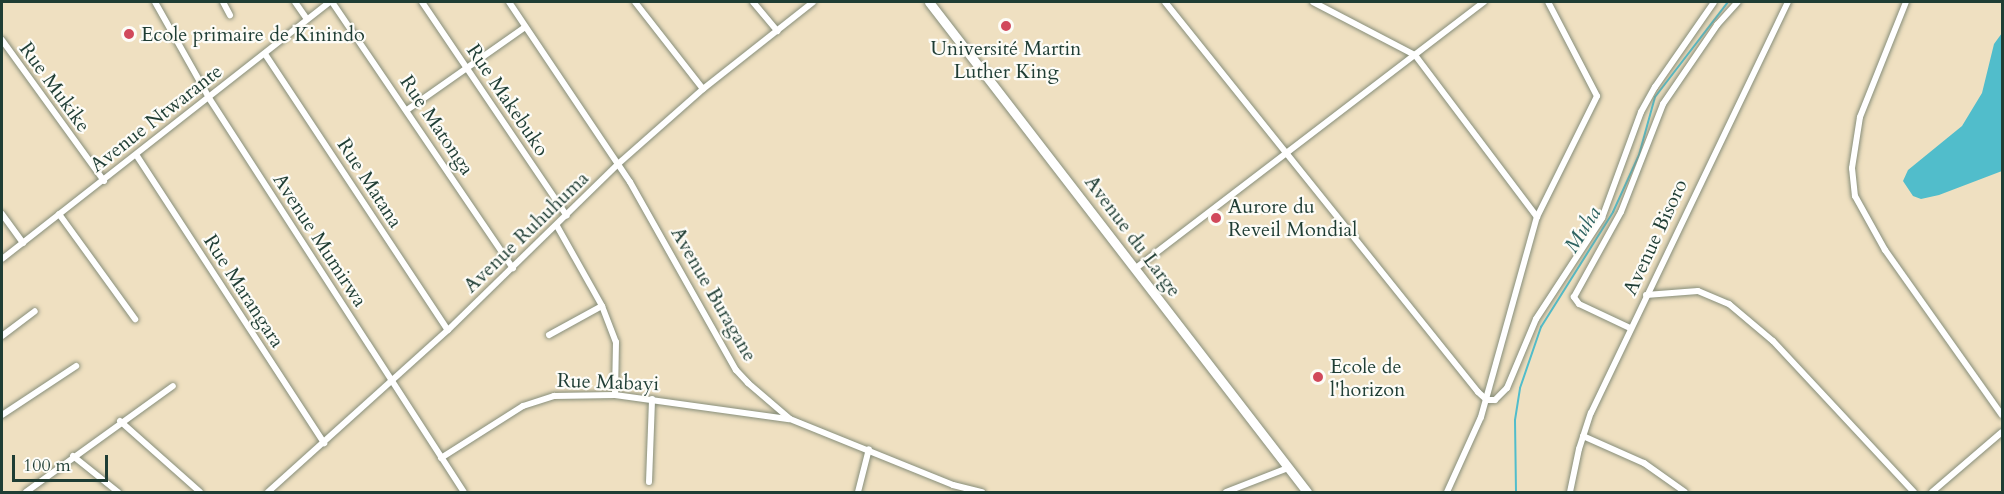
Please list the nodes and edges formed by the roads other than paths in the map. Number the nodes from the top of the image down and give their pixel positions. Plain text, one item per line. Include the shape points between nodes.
1 (155, 2) edge
2 (223, 2) edge
3 (295, 2) edge
4 (331, 2) edge
5 (422, 2) edge
6 (509, 2) edge
7 (635, 2) edge
8 (753, 2) edge
9 (813, 2) edge
10 (930, 2) edge
11 (1165, 2) edge
12 (1313, 2) edge
13 (1484, 2) edge
14 (1548, 2) edge
15 (1714, 2) edge
16 (1738, 2) edge
17 (1788, 2) edge
18 (1906, 2) edge
19 (230, 15) dead end
20 (307, 19) junction
21 (525, 27) junction
22 (777, 32) junction
23 (2, 40) edge
24 (265, 54) junction
25 (1415, 55) junction
26 (466, 67) junction
27 (703, 89) junction
28 (209, 98) junction
29 (407, 110) junction
30 (1287, 153) junction
31 (137, 156) junction
32 (618, 164) junction
33 (104, 181) junction
34 (2, 214) edge
35 (59, 214) junction
36 (567, 216) junction
37 (1537, 217) junction
38 (557, 226) junction
39 (22, 243) junction
40 (2, 259) edge
41 (513, 268) junction
42 (1136, 268) junction
43 (1646, 295) junction
44 (602, 306) junction
45 (35, 311) dead end
46 (135, 319) dead end
47 (1630, 328) junction
48 (448, 330) junction
49 (549, 335) dead end
50 (2, 336) edge
51 (76, 366) dead end
52 (391, 380) junction
53 (173, 386) dead end
54 (615, 395) junction
55 (652, 399) junction
56 (1486, 400) junction
57 (2, 415) edge
58 (2002, 415) edge
59 (790, 419) junction
60 (120, 421) junction
61 (2002, 432) edge
62 (1583, 436) junction
63 (324, 443) junction
64 (868, 449) junction
65 (73, 456) junction
66 (441, 458) junction
67 (1288, 468) junction
68 (649, 483) dead end
69 (26, 492) edge
70 (118, 492) edge
71 (200, 492) edge
72 (268, 492) edge
73 (464, 492) edge
74 (858, 492) edge
75 (982, 492) edge
76 (1226, 492) edge
77 (1307, 492) edge
78 (1447, 492) edge
79 (1570, 492) edge
80 (1685, 492) edge
81 (1914, 492) edge
82 (1932, 492) edge

1 - 28 street, Avenue Mumirwa
2 - 19 street
3 - 20 street
4 - 20 street, Avenue Ntwarante
4 - 29 street, Rue Matonga
5 - 26 street, Rue Makebuko
6 - 21 street, Avenue Buragane
7 - 27 street
8 - 22 street
9 - 22 street, Avenue Ruhuhuma
10 - 42 main road, Avenue du Large
11 - 30 street
12 - 25 street
13 - 25 street
14 - 37 street via 1597,94
15 - 56 street via 1641,112 1602,218 1536,319 1504,394
16 - 47 street via 1717,25 1663,104 1621,212 1574,297 1579,304
17 - 43 street, Avenue Bisoro
18 - 58 street via 1863,107 1852,168 1855,196 1885,250
20 - 24 street, Avenue Ntwarante
21 - 26 street
21 - 32 street, Avenue Buragane
22 - 27 street, Avenue Ruhuhuma
23 - 33 street, Rue Mukike
24 - 28 street, Avenue Ntwarante
24 - 48 street, Rue Matana
25 - 30 street
25 - 37 street
26 - 29 street
26 - 36 street, Rue Makebuko
27 - 32 street, Avenue Ruhuhuma
28 - 31 street, Avenue Ntwarante
28 - 52 street, Avenue Mumirwa
29 - 41 street, Rue Matonga
30 - 42 street
30 - 56 street
31 - 33 street, Avenue Ntwarante
31 - 63 street, Rue Marangara
32 - 36 street, Avenue Ruhuhuma
32 - 59 street, Avenue Buragane via 736,370
33 - 35 street, Avenue Ntwarante
34 - 39 street
35 - 39 street, Avenue Ntwarante
35 - 46 street
36 - 38 street, Avenue Ruhuhuma
37 - 56 street
38 - 41 street, Avenue Ruhuhuma
38 - 44 street
39 - 40 street, Avenue Ntwarante
41 - 48 street, Avenue Ruhuhuma
42 - 67 main road, Avenue du Large
43 - 47 street, Avenue Bisoro
43 - 81 street via 1698,291 1729,304 1781,349
44 - 49 street
44 - 54 street via 616,342
45 - 50 street
47 - 62 street, Avenue Bisoro
48 - 52 street, Avenue Ruhuhuma
51 - 57 street
52 - 63 street, Avenue Ruhuhuma
52 - 66 street, Avenue Mumirwa
53 - 60 street
54 - 55 street, Rue Mabayi
54 - 66 street, Rue Mabayi via 539,398
55 - 59 street, Rue Mabayi
55 - 68 street
56 - 78 street
59 - 64 street, Avenue Buragane
60 - 65 street
60 - 71 street
61 - 82 street
62 - 79 street, Avenue Bisoro
62 - 80 street via 1644,464
63 - 72 street, Avenue Ruhuhuma
64 - 74 street
64 - 75 street, Avenue Buragane
65 - 69 street
65 - 70 street
66 - 73 street, Avenue Mumirwa
67 - 76 street
67 - 77 main road, Avenue du Large

